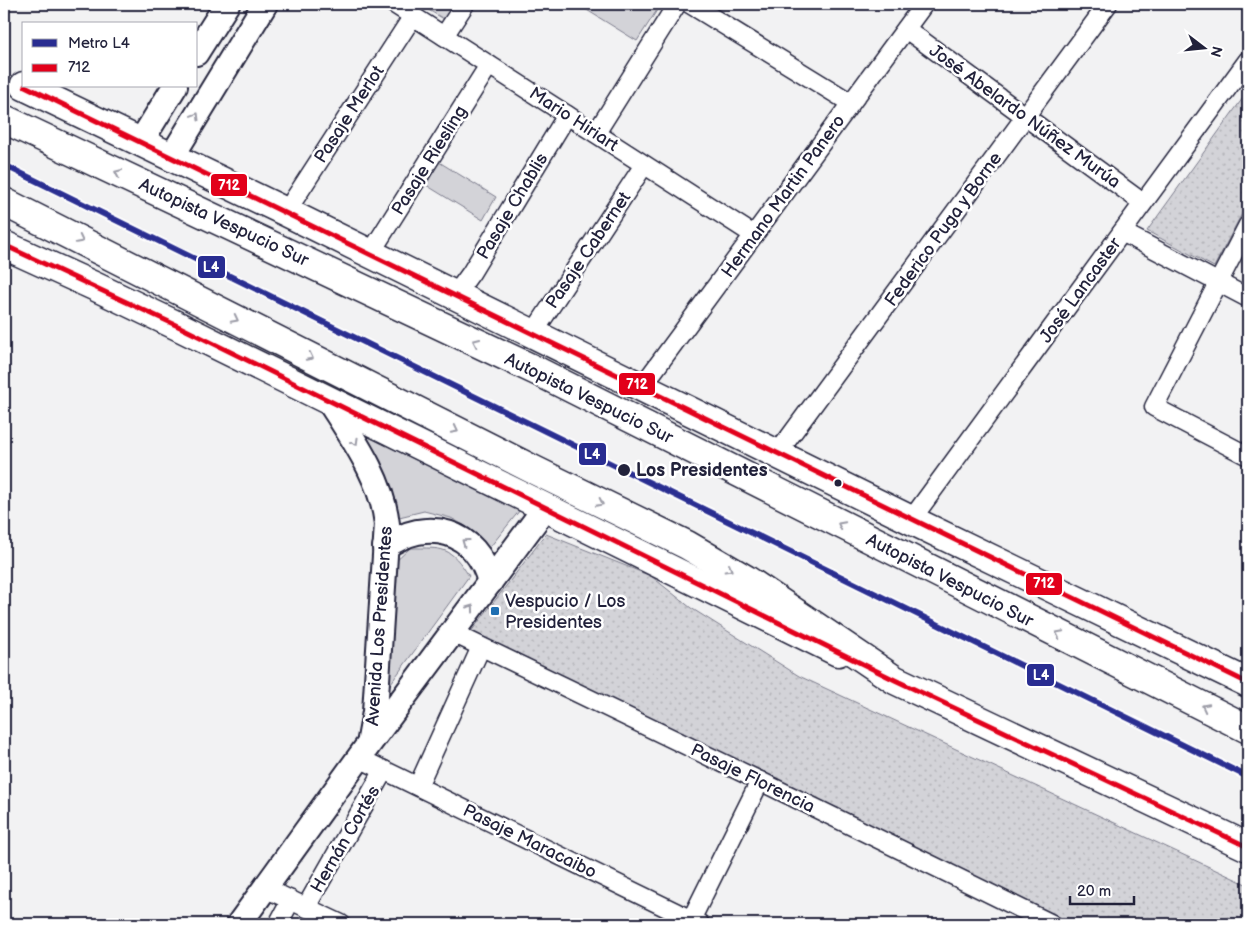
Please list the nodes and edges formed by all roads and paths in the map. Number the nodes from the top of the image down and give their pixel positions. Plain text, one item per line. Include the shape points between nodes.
1 (227, 4) edge
2 (265, 4) edge
3 (394, 4) edge
4 (466, 4) edge
5 (677, 4) edge
6 (690, 4) edge
7 (924, 4) edge
8 (1108, 4) edge
9 (413, 16) junction
10 (906, 29) junction
11 (444, 36) junction
12 (198, 50) edge
13 (1248, 60) edge
14 (489, 65) junction
15 (4, 76) edge
16 (22, 85) edge
17 (28, 88) edge
18 (174, 88) edge
19 (851, 104) junction
20 (567, 115) junction
21 (1025, 117) junction
22 (4, 119) edge
23 (596, 133) junction
24 (140, 143) junction
25 (171, 158) junction
26 (644, 164) junction
27 (4, 202) edge
28 (1143, 203) junction
29 (286, 212) junction
30 (1248, 225) edge
31 (1122, 232) junction
32 (754, 235) junction
33 (4, 245) edge
34 (370, 254) junction
35 (1218, 282) junction
36 (455, 295) junction
37 (1248, 298) edge
38 (532, 335) junction
39 (641, 388) junction
40 (329, 401) junction
41 (777, 454) junction
42 (1248, 456) edge
43 (545, 508) junction
44 (911, 520) junction
45 (385, 547) junction
46 (490, 582) junction
47 (453, 633) junction
48 (481, 647) junction
49 (895, 680) junction
50 (1248, 683) edge
51 (1248, 729) edge
52 (364, 751) junction
53 (384, 770) junction
54 (760, 781) junction
55 (418, 786) junction
56 (1248, 847) edge
57 (265, 888) junction
58 (298, 904) junction
59 (694, 923) edge
60 (238, 924) edge
61 (278, 924) edge
62 (341, 924) edge
63 (1052, 924) edge

1 - 12 street
25 -> 2 street
3 - 9 street, Mario Hiriart
4 - 11 street
5 - 23 street
6 - 19 street
7 - 10 street, Hermano Martin Panero
8 - 21 street, Federico Puga y Borne
9 - 11 street, Mario Hiriart
9 - 29 street, Pasaje Merlot
10 - 19 street, Hermano Martin Panero
10 - 21 street, José Abelardo Núñez Murúa
11 - 14 street, Mario Hiriart
13 - 28 street, José Lancaster
14 - 20 street, Mario Hiriart
14 - 34 street, Pasaje Riesling
15 - 16 main road
17 - 24 main road
18 - 24 street
19 - 32 street, Hermano Martin Panero
20 - 23 street, Mario Hiriart
20 - 36 street, Pasaje Chablis
21 - 28 street, José Abelardo Núñez Murúa
21 - 41 street, Federico Puga y Borne
51 -> 22 main road, Autopista Vespucio Sur via 539,372
23 - 26 street, Mario Hiriart
24 - 25 main road
25 - 29 main road
26 - 32 street, Mario Hiriart
26 - 38 street, Pasaje Cabernet
27 -> 49 main road via 687,545 747,580
28 - 31 street, José Lancaster
29 - 34 main road
30 - 35 street
31 - 35 street
31 - 44 street, José Lancaster
32 - 39 street, Hermano Martin Panero
33 - 40 main road
34 - 36 main road
35 - 37 street
35 - 42 street via 1154,407
36 - 38 main road
38 - 39 main road
39 - 41 main road
40 - 43 main road
40 -> 45 street, Avenida Los Presidentes via 367,464 382,497 387,524
41 - 44 main road
43 - 46 street, Avenida Los Presidentes
43 - 49 main road
44 - 50 main road
46 -> 45 street via 487,570 474,550 465,541 442,531 417,531
45 - 52 street, Avenida Los Presidentes via 375,712
47 -> 46 street, Avenida Los Presidentes
47 - 48 street, Pasaje Florencia
47 - 52 street, Avenida Los Presidentes
48 - 54 street, Pasaje Florencia
48 - 55 street
49 - 56 main road
52 - 53 street, Pasaje Maracaibo
52 - 57 street, Avenida Los Presidentes
53 - 55 street, Pasaje Maracaibo
53 - 58 street, Hernán Cortés
54 - 59 street
54 - 63 street, Pasaje Florencia
55 - 59 street, Pasaje Maracaibo
57 - 58 street
57 - 60 street, Avenida Los Presidentes
58 - 61 street, Hernán Cortés
58 - 62 street

